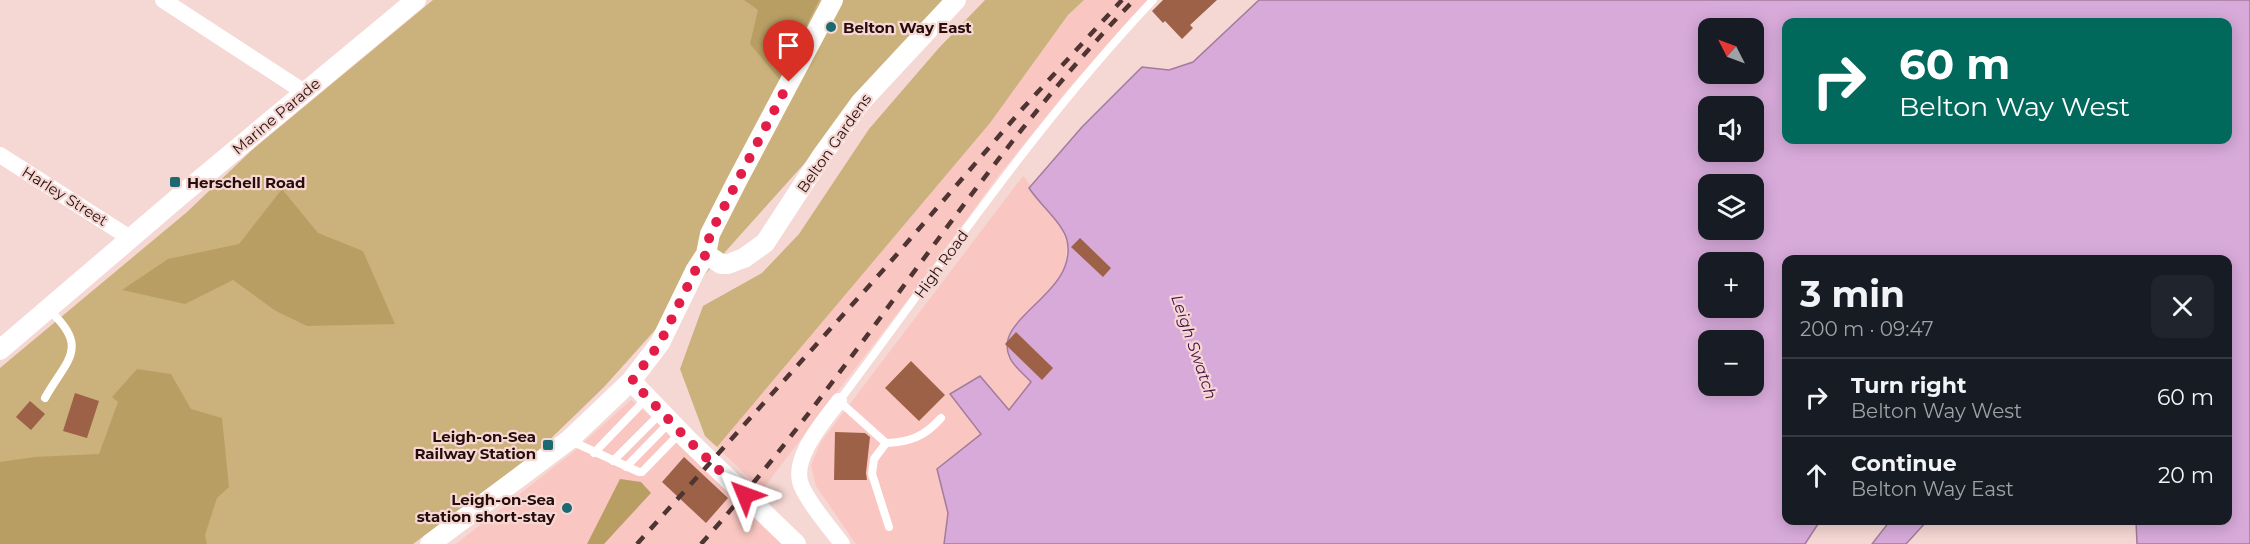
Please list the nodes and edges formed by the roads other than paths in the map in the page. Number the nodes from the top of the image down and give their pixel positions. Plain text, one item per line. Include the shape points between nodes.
1 (163, 0) edge
2 (416, 0) edge
3 (833, 0) edge
4 (956, 0) edge
5 (1153, 0) edge
6 (302, 94) junction
7 (0, 154) edge
8 (130, 238) junction
9 (706, 254) junction
10 (48, 309) junction
11 (0, 350) edge
12 (632, 381) junction
13 (647, 397) junction
14 (45, 398) dead end
15 (839, 401) junction
16 (940, 418) dead end
17 (675, 427) junction
18 (569, 440) junction
19 (886, 444) junction
20 (594, 453) junction
21 (613, 461) junction
22 (626, 467) junction
23 (889, 527) dead end
24 (430, 544) edge
25 (796, 544) edge
26 (842, 544) edge

1 - 6 street
2 - 6 street, Marine Parade
3 - 9 street via 710,234
4 - 9 street, Belton Gardens via 860,103 765,243 728,264
5 - 15 lane, High Road via 985,202
6 - 8 street, Marine Parade
7 - 8 street, Harley Street
8 - 10 street, Marine Parade
9 - 12 street via 660,343
10 - 11 street, Marine Parade
10 - 14 lane via 70,334 72,352
12 - 13 street
12 - 18 street
13 - 17 street
13 - 20 lane
15 - 19 lane
15 - 26 street, High Road via 809,440 801,462 801,485
16 - 19 lane via 928,432
17 - 21 lane
17 - 22 lane
17 - 22 lane via 642,472
17 - 25 street
18 - 20 lane
18 - 24 street
19 - 23 lane via 874,459 872,474
20 - 21 lane
21 - 22 lane

